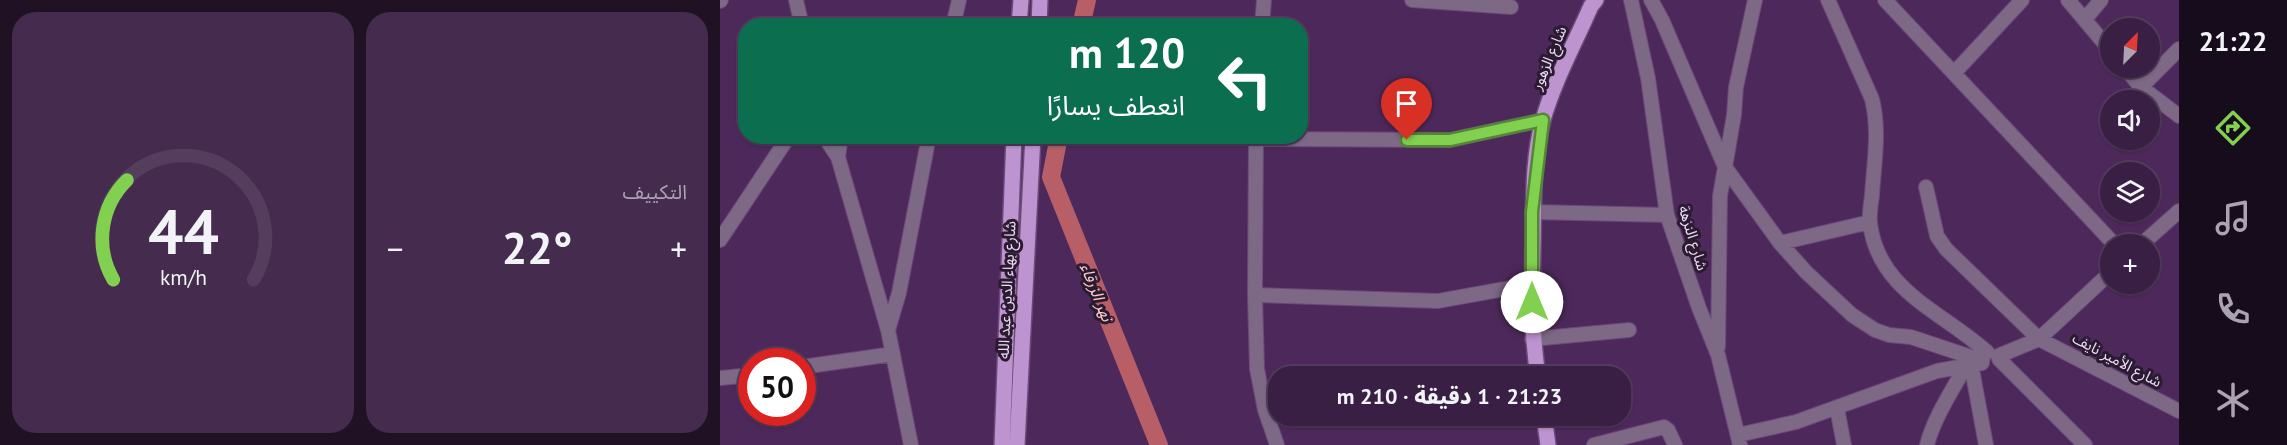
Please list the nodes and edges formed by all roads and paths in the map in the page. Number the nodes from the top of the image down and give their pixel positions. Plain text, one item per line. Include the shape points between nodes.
1 (796, 0) edge
2 (959, 0) edge
3 (1020, 0) edge
4 (1040, 0) edge
5 (1264, 0) edge
6 (1412, 0) edge
7 (1631, 0) edge
8 (1651, 0) edge
9 (1755, 0) edge
10 (1828, 0) edge
11 (1885, 0) edge
12 (2022, 0) edge
13 (2068, 0) edge
14 (2101, 0) edge
15 (1593, 2) edge
16 (1511, 7) dead end
17 (800, 18) edge
18 (955, 18) edge
19 (1019, 18) edge
20 (1039, 18) edge
21 (1263, 18) edge
22 (2085, 19) junction
23 (2100, 38) edge
24 (2179, 49) edge
25 (1955, 72) junction
26 (2133, 78) edge
27 (2141, 87) junction
28 (2179, 116) edge
29 (1543, 120) junction
30 (1308, 139) edge
31 (784, 144) edge
32 (829, 144) edge
33 (840, 144) edge
34 (927, 144) edge
35 (1014, 144) edge
36 (1033, 144) edge
37 (1256, 144) edge
38 (838, 157) junction
39 (1725, 167) junction
40 (1926, 187) dead end
41 (2179, 211) edge
42 (1532, 212) junction
43 (1667, 215) junction
44 (1870, 222) junction
45 (2105, 234) edge
46 (2153, 234) edge
47 (720, 240) edge
48 (1780, 243) junction
49 (2100, 282) edge
50 (1532, 284) junction
51 (1255, 294) junction
52 (888, 330) junction
53 (1629, 330) dead end
54 (1532, 339) junction
55 (2039, 339) junction
56 (892, 354) junction
57 (1718, 355) junction
58 (1984, 360) junction
59 (816, 365) edge
60 (1536, 366) edge
61 (738, 376) edge
62 (720, 378) edge
63 (1837, 408) junction
64 (2179, 411) edge
65 (1545, 426) edge
66 (1739, 440) edge
67 (911, 445) edge
68 (1002, 445) edge
69 (1017, 445) edge
70 (1277, 445) edge
71 (1548, 445) edge
72 (1594, 445) edge
73 (1675, 445) edge
74 (1844, 445) edge
75 (1927, 445) edge
76 (1986, 445) edge
77 (2085, 445) edge

1 - 17 street
2 - 18 street
3 - 19 main road
4 - 20 main road
5 - 21 street
6 - 16 street
7 - 43 street, شارع النزهة via 1648,78
8 - 39 street
9 - 39 street via 1736,87
10 - 44 street via 1875,111 1878,133
11 - 25 street
12 - 25 street
13 - 22 street
14 - 22 street
15 - 29 main road, شارع الزهور
22 - 23 street
24 - 27 street
25 - 45 street
26 - 27 street
27 - 28 street
29 - 30 street via 1450,140
29 - 42 main road, شارع الزهور
31 - 47 street
32 - 38 street
33 - 38 street
34 - 52 street via 899,293
35 - 68 main road, شارع بهاء الدين عبد الله
36 - 69 main road, شارع بهاء الدين عبد الله
37 - 51 street
38 - 52 street
39 - 48 street
39 - 57 street via 1720,196
40 - 55 street, شارع الأمير نايف via 1937,236 1946,249
41 - 46 street
42 - 43 street
42 - 50 main road, شارع الزهور
43 - 57 street, شارع النزهة
44 - 48 street
44 - 58 street via 1876,248 1897,284
48 - 58 street via 1832,298 1862,323 1889,335 1911,337
49 - 55 street
50 - 51 street via 1438,302
50 - 54 main road, شارع الزهور
51 - 70 street via 1257,369
52 - 56 street
53 - 54 street
54 - 60 main road, شارع الزهور
55 - 58 street
55 - 64 street, شارع الأمير نايف
56 - 59 street
56 - 67 street
57 - 66 street, شارع النزهة
58 - 63 street via 1937,371
58 - 75 street via 1946,401
58 - 76 street
58 - 77 street via 2007,365
61 - 62 street
63 - 66 street
63 - 74 street
65 - 71 main road
72 - 73 street via 1664,427

